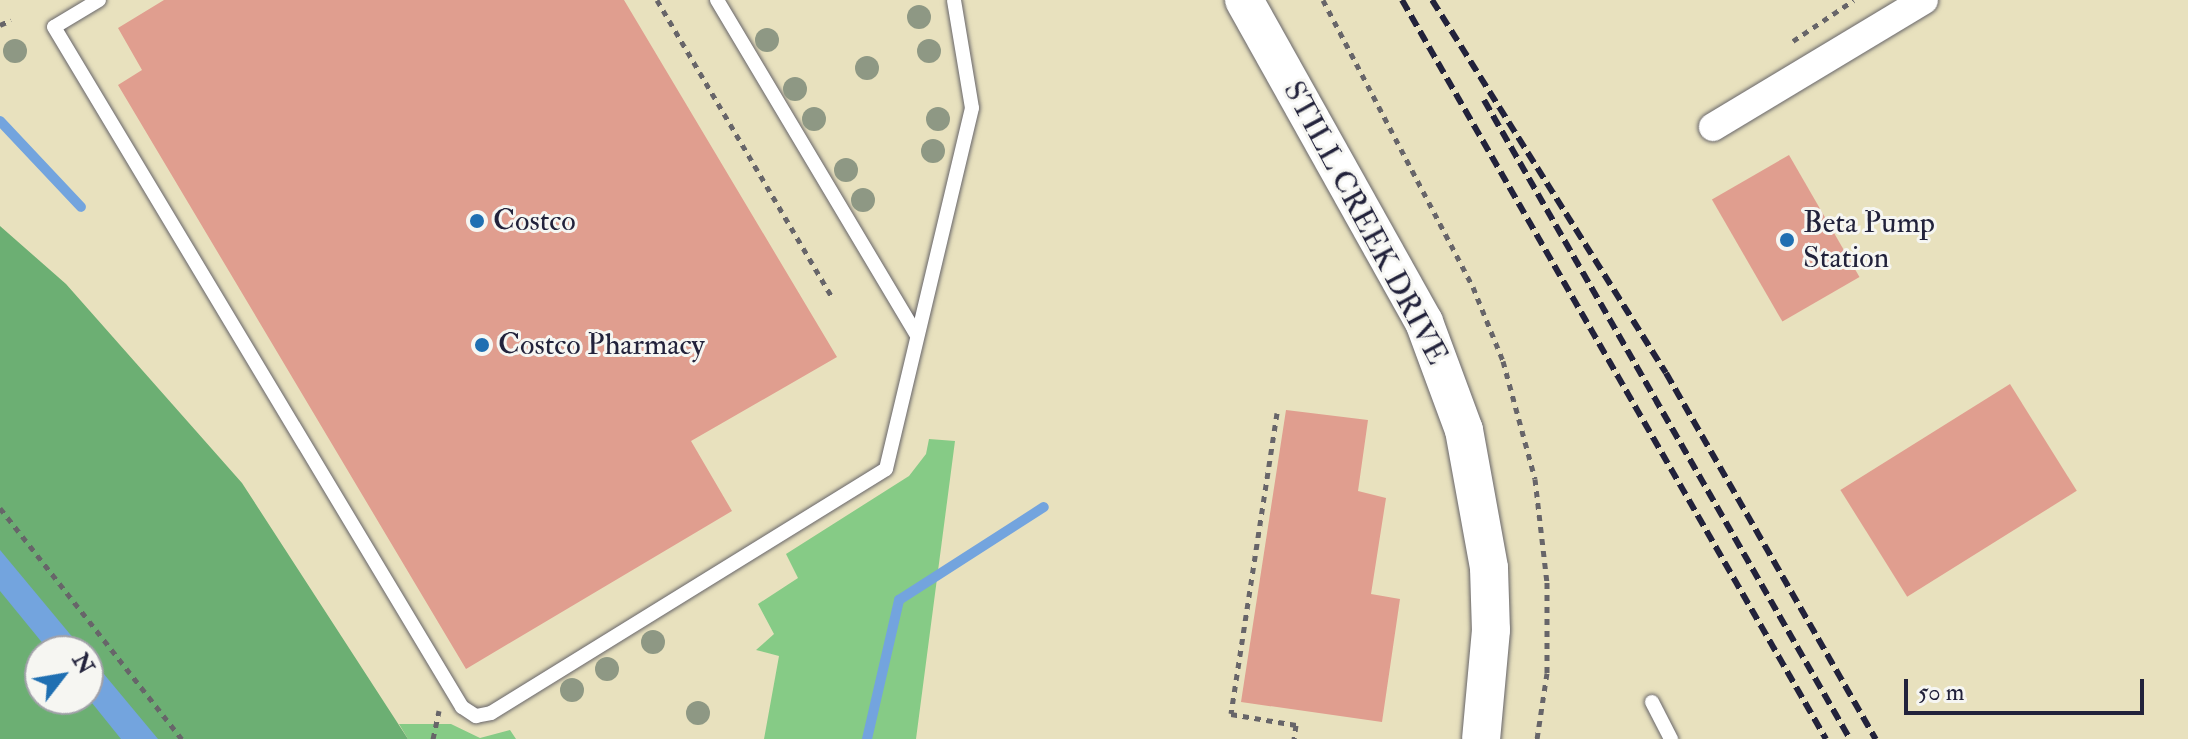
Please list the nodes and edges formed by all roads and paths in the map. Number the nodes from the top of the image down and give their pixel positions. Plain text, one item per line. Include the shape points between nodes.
1 (99, 0) edge
2 (657, 0) edge
3 (717, 0) edge
4 (954, 0) edge
5 (1244, 0) edge
6 (1924, 0) edge
7 (11, 20) dead end
8 (0, 25) edge
9 (1713, 127) dead end
10 (832, 297) dead end
11 (917, 335) junction
12 (1277, 413) dead end
13 (0, 508) edge
14 (1652, 702) dead end
15 (182, 739) edge
16 (1294, 739) edge
17 (1481, 739) edge
18 (1671, 739) edge

1 - 11 lane via 54,27 462,707 476,716 491,713 886,469
2 - 10 path
3 - 11 lane
4 - 11 lane via 972,108
5 - 17 street, STILL CREEK DRIVE via 1424,322 1460,418 1480,494 1489,568 1491,630
6 - 9 street
7 - 8 path
12 - 16 path via 1231,714 1296,725
13 - 15 path
14 - 18 lane

